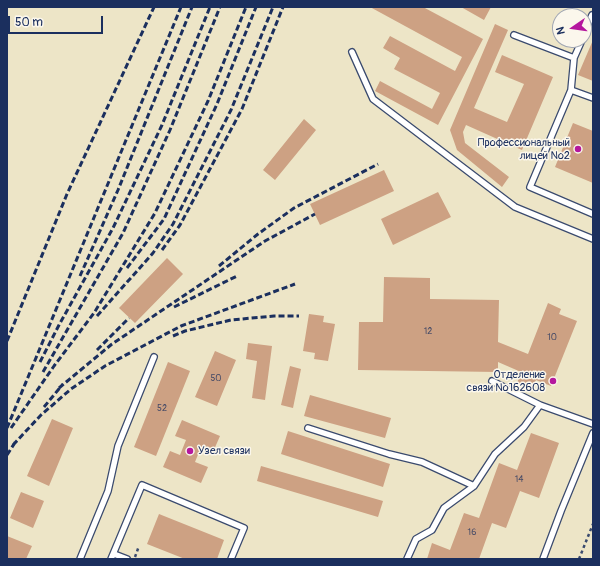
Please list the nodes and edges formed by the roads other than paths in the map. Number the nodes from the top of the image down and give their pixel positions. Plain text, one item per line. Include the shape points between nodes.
1 (514, 35) dead end
2 (578, 48) edge
3 (352, 52) dead end
4 (574, 58) junction
5 (571, 90) junction
6 (593, 98) edge
7 (593, 214) edge
8 (593, 239) edge
9 (154, 357) dead end
10 (492, 381) dead end
11 (540, 405) junction
12 (593, 424) edge
13 (308, 428) dead end
14 (593, 433) edge
15 (474, 486) junction
16 (113, 556) edge
17 (80, 559) edge
18 (127, 559) edge
19 (231, 559) edge
20 (407, 559) edge
21 (543, 559) edge

1 - 4 lane
2 - 4 lane
3 - 8 lane via 372,99 515,207
4 - 5 lane
5 - 6 lane
5 - 7 lane via 530,187
9 - 17 lane via 118,446 108,491
10 - 11 lane
11 - 12 lane
11 - 15 lane via 524,427 495,454
13 - 15 lane via 422,462
14 - 21 lane
15 - 20 lane via 444,508 432,530 416,539
16 - 18 lane
16 - 19 lane via 142,485 244,528

